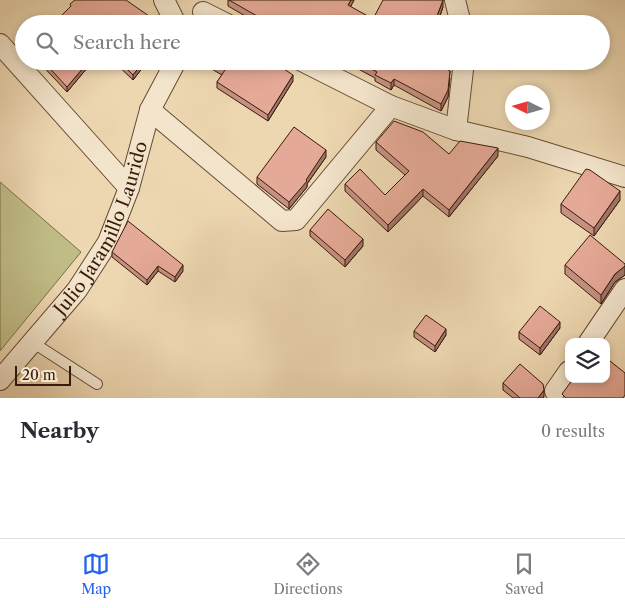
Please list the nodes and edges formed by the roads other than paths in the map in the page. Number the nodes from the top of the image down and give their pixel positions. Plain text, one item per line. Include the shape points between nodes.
1 (164, 0) edge
2 (455, 0) edge
3 (172, 15) edge
4 (459, 15) edge
5 (0, 44) edge
6 (15, 61) edge
7 (23, 70) edge
8 (171, 70) edge
9 (320, 70) edge
10 (463, 70) edge
11 (391, 106) junction
12 (150, 110) junction
13 (456, 130) junction
14 (625, 177) edge
15 (129, 188) junction
16 (625, 289) edge
17 (592, 338) edge
18 (32, 342) junction
19 (565, 377) edge
20 (0, 380) edge
21 (97, 384) dead end
22 (555, 391) dead end

1 - 3 street
2 - 4 street
5 - 6 street
7 - 15 street
8 - 12 street, Julio Jaramillo Laurido
9 - 11 street
10 - 13 street
11 - 12 street via 296,220 289,221 282,221
11 - 13 street
12 - 15 street, Julio Jaramillo Laurido
13 - 14 street via 528,147
15 - 18 street, Julio Jaramillo Laurido via 108,242 77,290
16 - 17 street
18 - 20 street, Julio Jaramillo Laurido
18 - 21 lane
19 - 22 street

